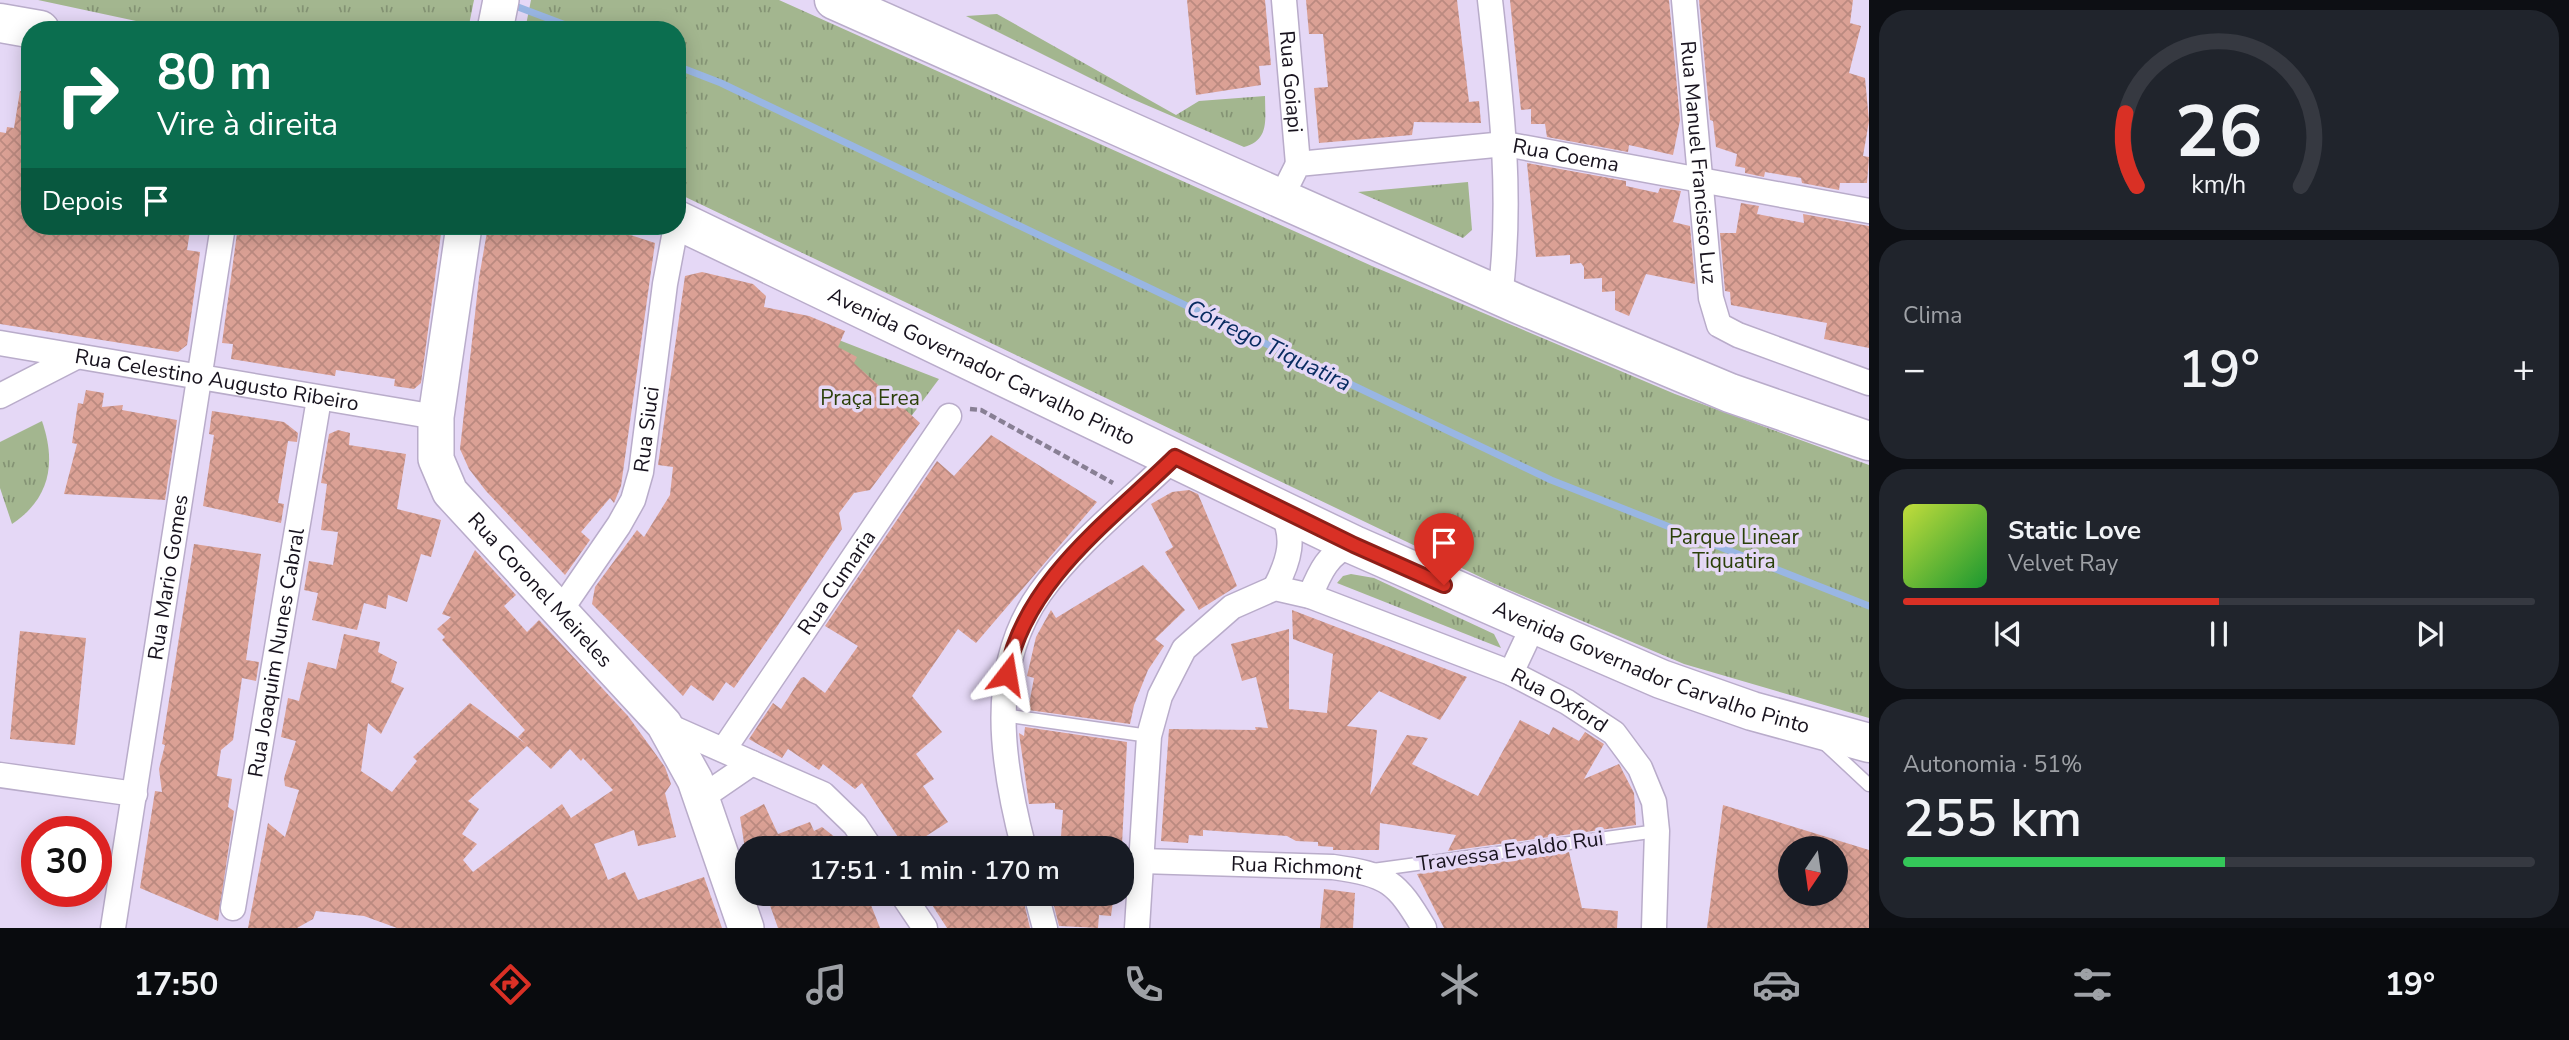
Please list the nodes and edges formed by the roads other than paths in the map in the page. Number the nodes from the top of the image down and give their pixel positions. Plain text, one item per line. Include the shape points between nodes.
1 (500, 0) edge
2 (834, 0) edge
3 (1284, 0) edge
4 (1490, 0) edge
5 (1684, 0) edge
6 (496, 21) edge
7 (0, 23) edge
8 (21, 27) edge
9 (1505, 144) junction
10 (1298, 164) junction
11 (1700, 180) junction
12 (1281, 198) junction
13 (1869, 211) edge
14 (686, 224) edge
15 (222, 235) edge
16 (463, 235) edge
17 (674, 235) edge
18 (1500, 297) junction
19 (0, 343) edge
20 (74, 358) junction
21 (199, 379) junction
22 (1869, 383) edge
23 (0, 396) edge
24 (319, 399) junction
25 (949, 416) road end
26 (436, 417) junction
27 (1869, 441) edge
28 (1175, 457) junction
29 (1280, 509) junction
30 (1354, 545) junction
31 (1275, 589) junction
32 (1310, 596) junction
33 (560, 611) junction
34 (1534, 624) junction
35 (1511, 673) junction
36 (1003, 715) junction
37 (664, 724) junction
38 (1807, 727) junction
39 (1149, 736) junction
40 (1869, 743) edge
41 (724, 749) junction
42 (752, 763) junction
43 (0, 775) edge
44 (1869, 785) edge
45 (135, 794) junction
46 (701, 798) junction
47 (1657, 831) junction
48 (862, 836) edge
49 (1021, 836) edge
50 (1141, 861) junction
51 (1363, 871) junction
52 (910, 906) edge
53 (1039, 906) edge
54 (233, 908) dead end
55 (113, 928) edge
56 (746, 928) edge
57 (925, 928) edge
58 (1045, 928) edge
59 (1137, 928) edge
60 (1424, 928) edge
61 (1654, 928) edge

1 - 6 street
2 - 12 main road
3 - 10 street, Rua Goiapi
4 - 9 street
5 - 11 street, Rua Manuel Francisco Luz
7 - 8 main road
9 - 10 street, Rua Coema
9 - 11 street, Rua Coema
9 - 18 street via 1507,208
10 - 12 street
11 - 13 street, Rua Coema
11 - 22 street, Rua Manuel Francisco Luz via 1711,298 1719,325
12 - 18 main road
14 - 28 main road, Avenida Governador Carvalho Pinto
15 - 21 street, Rua Mario Gomes
16 - 26 street, Rua Coronel Meireles
17 - 33 street, Rua Siuci via 641,472 633,500
18 - 27 main road via 1730,393
19 - 20 street, Rua Celestino Augusto Ribeiro
20 - 21 street, Rua Celestino Augusto Ribeiro
20 - 23 street
21 - 24 street, Rua Celestino Augusto Ribeiro
21 - 45 street, Rua Mario Gomes
24 - 26 street, Rua Celestino Augusto Ribeiro
24 - 54 street, Rua Joaquim Nunes Cabral
25 - 41 street, Rua Cumaria
26 - 33 street, Rua Coronel Meireles via 436,459 450,492
28 - 29 main road, Avenida Governador Carvalho Pinto
28 - 36 street via 1040,593 1010,656
29 - 30 main road, Avenida Governador Carvalho Pinto
29 - 31 street via 1291,537
30 - 32 street via 1328,561
30 - 34 main road, Avenida Governador Carvalho Pinto
31 - 32 street, Rua Oxford
31 - 39 street via 1232,607 1184,649 1160,696
32 - 35 street, Rua Oxford
33 - 37 street, Rua Coronel Meireles
34 - 35 street
34 - 38 main road, Avenida Governador Carvalho Pinto via 1661,679
35 - 47 street, Rua Oxford via 1614,733 1640,768 1654,802
36 - 39 lane
36 - 49 street via 1007,785
37 - 41 street
37 - 46 street, Rua Coronel Meireles
38 - 40 main road, Avenida Governador Carvalho Pinto
38 - 44 lane
39 - 50 street
41 - 42 street
42 - 46 street
42 - 48 street via 823,794
43 - 45 street
45 - 55 street, Rua Mario Gomes
46 - 56 street, Rua Coronel Meireles
47 - 51 lane, Travessa Evaldo Rui
47 - 61 street, Rua Oxford
50 - 51 street, Rua Richmont
50 - 59 street
51 - 60 street, Rua Richmont via 1382,877 1402,892
52 - 57 street
53 - 58 street

